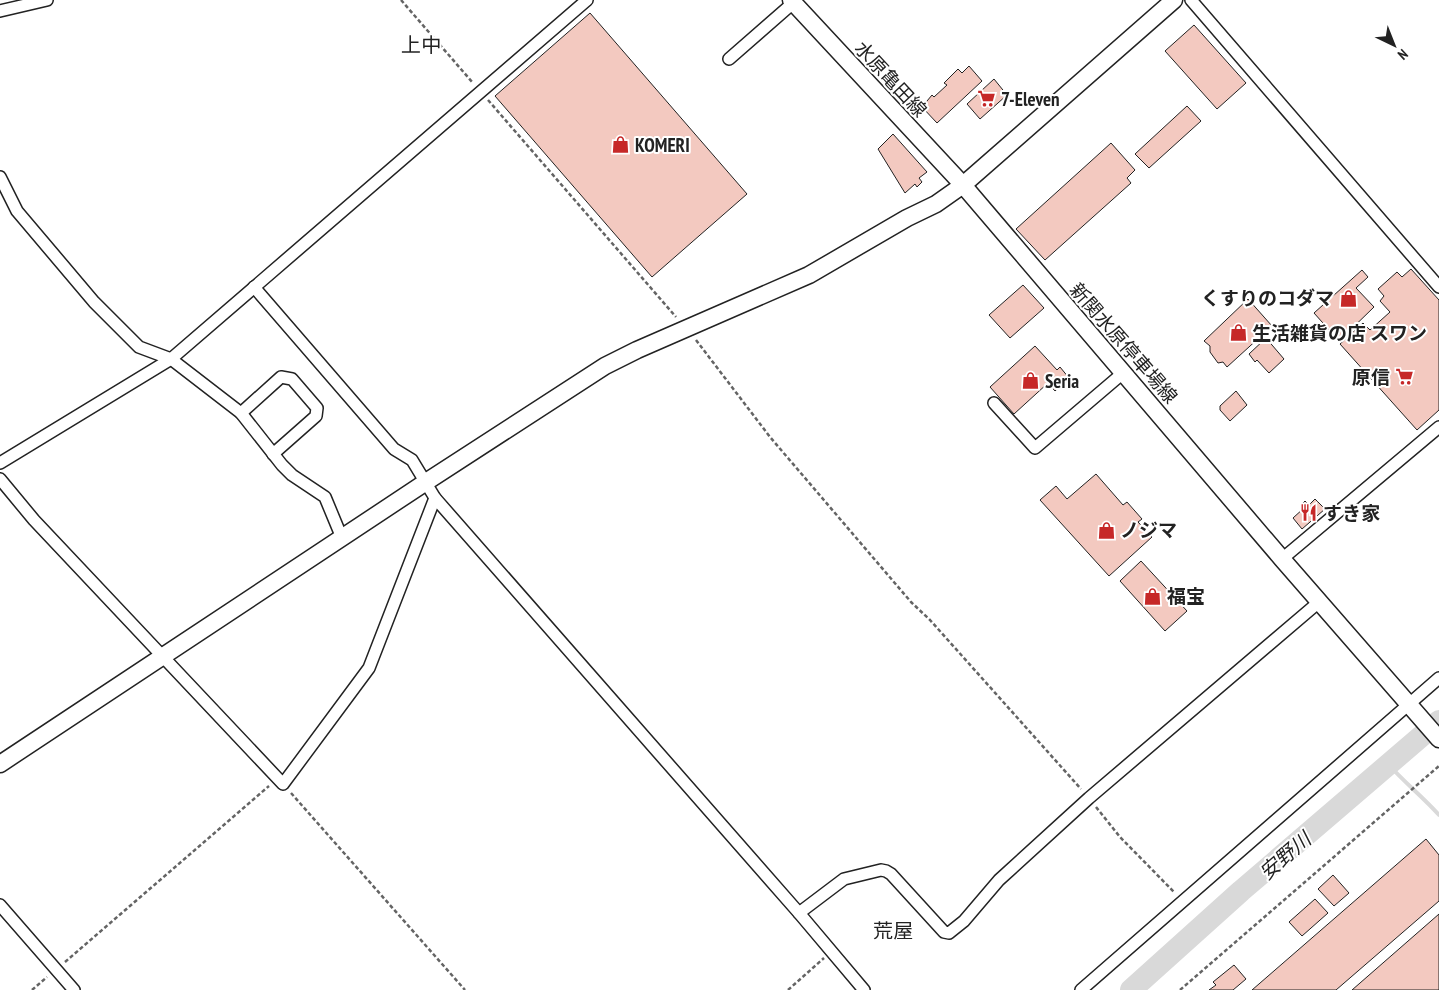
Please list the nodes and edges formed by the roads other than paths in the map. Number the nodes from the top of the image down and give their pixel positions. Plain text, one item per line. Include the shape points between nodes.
1 (47, 0) edge
2 (587, 0) edge
3 (1174, 0) edge
4 (1191, 0) edge
5 (792, 2) edge
6 (0, 11) edge
7 (729, 59) dead end
8 (0, 177) edge
9 (963, 185) junction
10 (254, 287) junction
11 (1439, 287) edge
12 (171, 359) junction
13 (1123, 373) junction
14 (994, 403) dead end
15 (241, 413) junction
16 (1439, 427) edge
17 (273, 454) junction
18 (0, 463) edge
19 (0, 478) edge
20 (426, 482) junction
21 (435, 498) junction
22 (342, 538) junction
23 (1282, 558) junction
24 (1319, 602) junction
25 (162, 657) junction
26 (1439, 678) edge
27 (1410, 706) junction
28 (1439, 739) edge
29 (0, 764) edge
30 (0, 905) edge
31 (799, 913) junction
32 (74, 990) edge
33 (864, 990) edge
34 (1081, 990) edge

1 - 6 street
2 - 10 street
3 - 9 main road
4 - 11 street
5 - 7 street
5 - 9 main road, 水原亀田線
8 - 12 street via 17,212 94,302 139,348
9 - 13 main road, 新関水原停車場線
9 - 20 main road via 936,204 809,275 605,366
10 - 12 street
10 - 20 street via 394,449 412,460
12 - 15 street
12 - 18 street
13 - 14 street via 1034,448
13 - 23 main road, 新関水原停車場線
15 - 17 street
15 - 17 street via 281,377 292,379 317,408 316,416
16 - 23 street
17 - 22 street via 292,475 325,497
19 - 25 street via 34,520
20 - 21 street
20 - 22 main road
21 - 25 street via 369,668 280,781
21 - 31 street
22 - 25 main road
23 - 24 main road, 新関水原停車場線
24 - 27 main road, 新関水原停車場線
24 - 31 street via 1089,798 999,880 964,921 949,933 944,932 891,874 881,870 844,879
25 - 29 main road
26 - 27 street
27 - 28 main road, 新関水原停車場線
27 - 34 street
30 - 32 street
31 - 33 street

